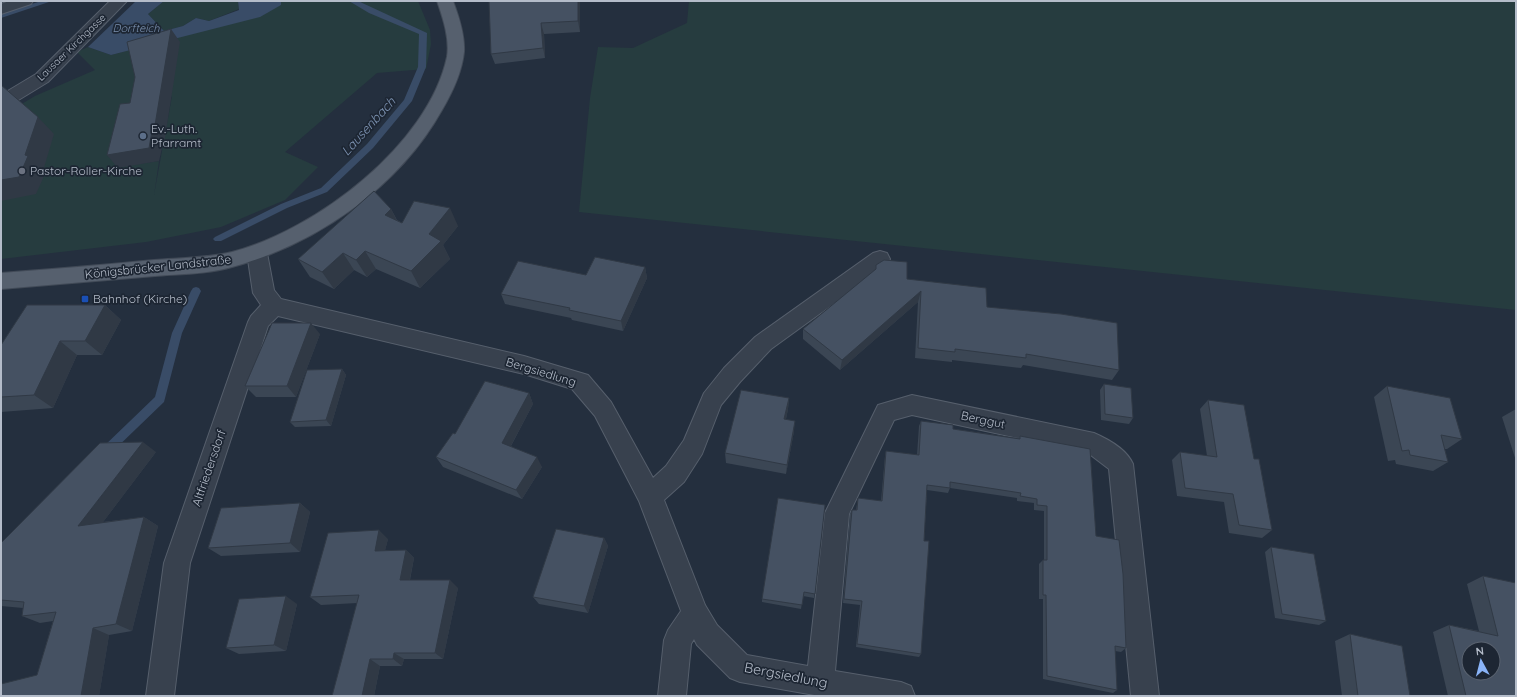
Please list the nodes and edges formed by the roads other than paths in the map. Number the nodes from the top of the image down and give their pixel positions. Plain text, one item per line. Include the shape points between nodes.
1 (25, 1) edge
2 (118, 1) edge
3 (445, 1) edge
4 (1, 9) edge
5 (1, 103) edge
6 (257, 253) junction
7 (880, 259) dead end
8 (1, 281) edge
9 (274, 306) junction
10 (650, 497) junction
11 (695, 613) junction
12 (820, 682) junction
13 (160, 696) edge
14 (672, 696) edge
15 (901, 696) edge
16 (1145, 696) edge

1 - 4 street
2 - 5 street, Lausaer Kirchgasse via 42,78
3 - 6 main road, Königsbrücker Landstraße via 454,36 455,56 449,82 437,106 417,135 387,170 348,204 305,231
6 - 8 main road, Königsbrücker Landstraße via 230,260
6 - 9 street via 264,293
7 - 10 street via 763,343 732,375 712,400 694,446 675,474
9 - 10 street, Bergsiedlung via 524,365 580,382 603,409
9 - 13 street, Altfriedersdorf via 258,322 177,563
10 - 11 street, Bergsiedlung
11 - 12 street, Bergsiedlung via 707,635 740,668
11 - 14 street via 678,640
12 - 15 street, Bergsiedlung
12 - 16 street, Berggut via 838,513 886,412 912,405 1094,444 1121,464

